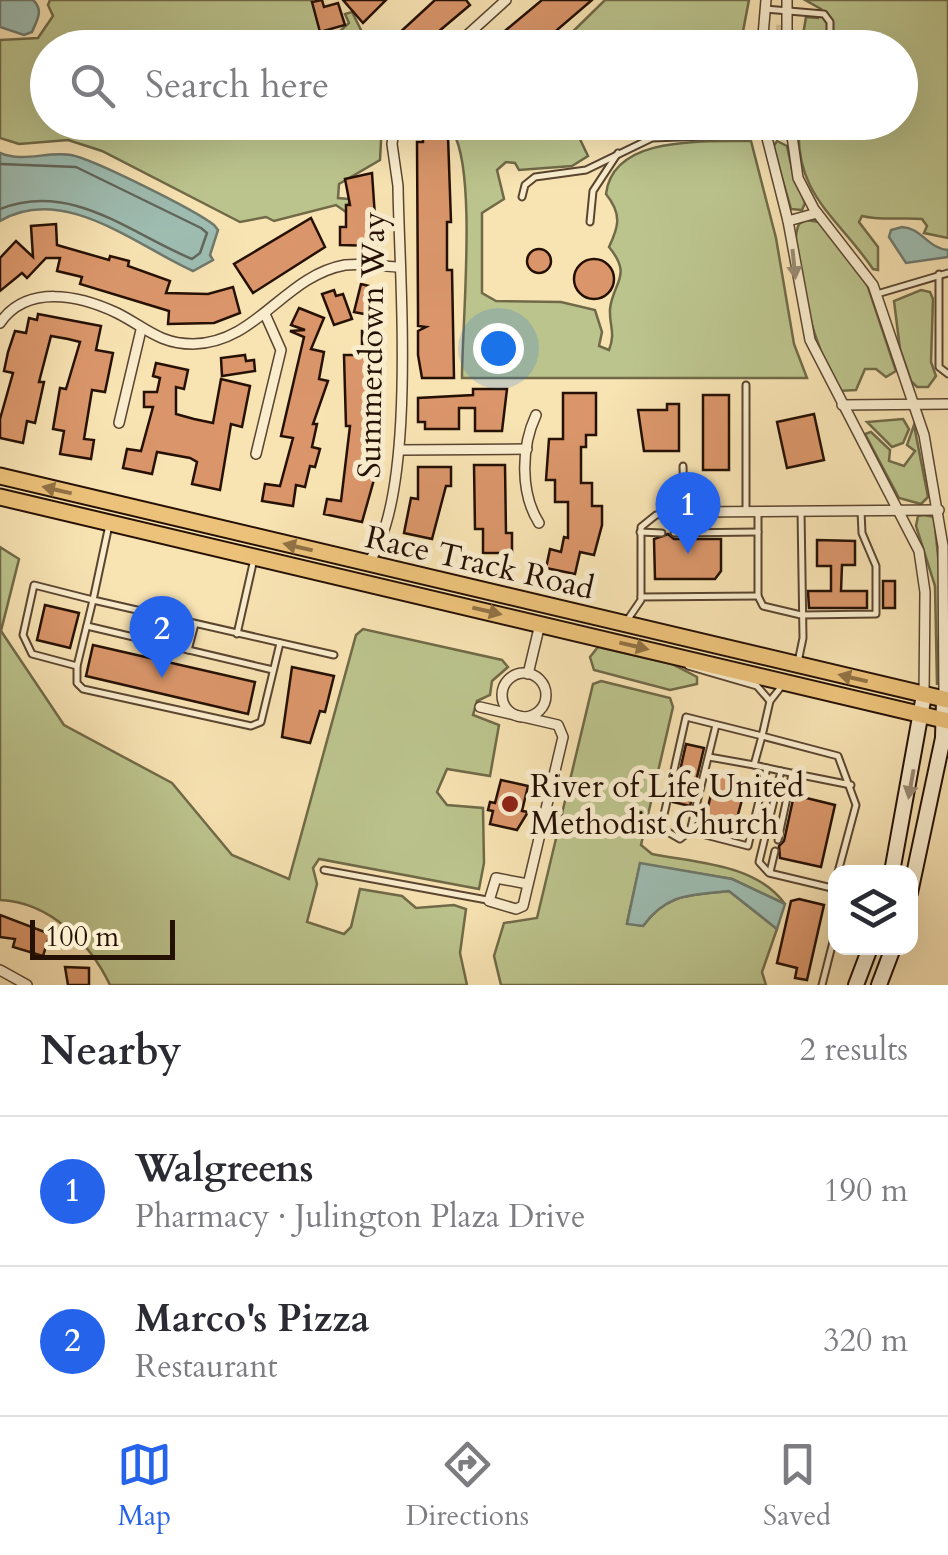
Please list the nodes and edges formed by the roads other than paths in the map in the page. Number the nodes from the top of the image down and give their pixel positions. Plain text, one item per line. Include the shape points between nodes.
1 (506, 0) edge
2 (765, 5) edge
3 (787, 5) edge
4 (473, 30) edge
5 (763, 30) edge
6 (780, 30) tunnel mouth
7 (786, 30) tunnel mouth
8 (830, 30) edge
9 (393, 140) edge
10 (658, 140) edge
11 (767, 140) edge
12 (792, 140) edge
13 (620, 151) junction
14 (522, 197) dead end
15 (817, 214) junction
16 (788, 221) junction
17 (590, 222) dead end
18 (399, 267) junction
19 (939, 274) junction
20 (948, 274) edge
21 (877, 294) junction
22 (948, 301) edge
23 (939, 302) junction
24 (264, 314) junction
25 (0, 323) edge
26 (939, 323) junction
27 (948, 323) edge
28 (141, 330) junction
29 (939, 345) junction
30 (948, 345) edge
31 (948, 374) edge
32 (746, 385) dead end
33 (948, 404) edge
34 (842, 405) junction
35 (912, 405) junction
36 (536, 415) dead end
37 (119, 423) dead end
38 (527, 449) junction
39 (400, 450) junction
40 (256, 454) dead end
41 (683, 466) dead end
42 (0, 476) edge
43 (0, 496) edge
44 (114, 503) junction
45 (939, 510) junction
46 (758, 511) junction
47 (801, 511) junction
48 (861, 511) junction
49 (899, 511) junction
50 (688, 512) junction
51 (746, 512) junction
52 (110, 522) junction
53 (538, 523) dead end
54 (660, 531) dead end
55 (674, 531) dead end
56 (640, 532) junction
57 (701, 532) junction
58 (758, 532) junction
59 (254, 557) junction
60 (368, 564) junction
61 (758, 596) junction
62 (641, 598) junction
63 (94, 600) junction
64 (544, 605) junction
65 (638, 608) junction
66 (801, 614) junction
67 (194, 624) junction
68 (540, 624) junction
69 (624, 624) junction
70 (87, 626) junction
71 (647, 630) junction
72 (237, 634) junction
73 (280, 643) junction
74 (188, 650) junction
75 (334, 655) dead end
76 (685, 658) junction
77 (797, 665) junction
78 (77, 666) junction
79 (273, 670) junction
80 (528, 674) junction
81 (788, 683) junction
82 (924, 695) junction
83 (770, 700) junction
84 (946, 700) edge
85 (480, 707) dead end
86 (922, 714) junction
87 (519, 716) junction
88 (946, 720) edge
89 (716, 725) junction
90 (762, 736) junction
91 (709, 756) junction
92 (754, 765) junction
93 (767, 768) junction
94 (781, 771) junction
95 (792, 774) junction
96 (852, 785) junction
97 (690, 831) junction
98 (778, 840) dead end
99 (748, 846) junction
100 (762, 850) junction
101 (775, 851) dead end
102 (840, 865) edge
103 (893, 865) edge
104 (917, 865) edge
105 (324, 870) dead end
106 (769, 873) junction
107 (528, 884) junction
108 (828, 886) edge
109 (489, 899) junction
110 (830, 955) edge
111 (867, 955) edge
112 (890, 955) edge
113 (0, 970) edge
114 (26, 985) edge
115 (822, 985) edge
116 (856, 985) edge
117 (879, 985) edge

1 - 4 street
2 - 3 lane
2 - 5 street
3 - 6 street
3 - 7 street
3 - 8 lane via 824,14
9 - 18 street, Summerdown Way
10 - 13 lane
11 - 16 street
12 - 15 street via 798,178
13 - 14 lane via 586,170 535,177
13 - 17 lane via 593,190
15 - 16 street
15 - 21 street
16 -> 34 street via 803,318
18 - 24 street via 346,266 296,288
18 - 39 street, Summerdown Way
19 - 20 lane
19 - 21 lane
19 - 23 lane
21 - 35 street
22 - 23 lane
23 - 26 lane
24 - 28 street via 226,340 176,342
24 - 40 street via 282,350
25 - 28 street via 22,301 44,295 120,314
26 - 27 lane
26 - 29 lane
28 - 37 street
29 - 30 lane
29 - 31 lane via 939,367
32 - 51 lane
33 - 35 street
34 - 35 street
34 - 49 street
35 - 45 street
36 - 38 street
38 - 39 street
38 - 53 street via 527,504
39 - 60 street, Summerdown Way via 400,472
41 - 50 lane
44 -> 42 main road, Race Track Road
43 - 52 main road, Race Track Road
44 - 52 main road
60 -> 44 main road, Race Track Road
45 - 49 street
45 - 84 street
46 - 47 street
46 - 51 street
46 - 58 lane
47 - 48 street
47 - 66 lane
48 - 49 street
48 - 66 lane via 876,566 876,614
49 - 82 street via 922,565
50 - 51 street
50 - 56 lane via 648,518
50 - 57 lane
52 - 59 main road, Race Track Road
52 - 63 lane
54 - 56 lane
55 - 57 lane
56 - 62 lane
57 - 58 lane
58 - 61 lane
59 -> 68 main road, Race Track Road
59 - 72 lane
60 - 64 main road, Race Track Road
61 - 62 lane
61 - 66 lane via 764,606
62 - 65 lane
63 - 67 lane
63 - 70 lane
63 - 78 lane via 34,585 26,614 22,636 32,654
64 - 68 main road
64 - 69 main road, Race Track Road
65 - 69 lane
65 - 71 lane
66 - 77 lane
67 - 72 lane
67 - 74 lane
68 -> 76 main road, Race Track Road
68 - 80 street
69 - 71 main road, Race Track Road
70 - 74 lane
70 - 78 lane
71 - 77 main road, Race Track Road
72 - 73 lane
73 - 75 lane
73 - 79 lane
74 - 79 lane
76 - 81 main road, Race Track Road
76 - 83 lane via 693,670 757,686
82 -> 77 main road, Race Track Road
78 - 79 lane via 83,688 252,726 261,722
80 - 87 street via 514,676 503,689 505,708
80 - 87 street via 542,684 545,698 536,714
81 - 83 lane
81 - 86 main road, Race Track Road
82 - 84 main road, Race Track Road
82 - 86 street
83 - 90 lane
84 - 88 street
85 - 87 street
86 - 88 main road, Race Track Road
86 -> 103 street
87 - 107 street via 558,725 564,734
88 - 104 street
89 - 90 lane
89 - 91 lane
89 - 97 lane via 686,718 661,813 660,828 670,837
90 - 92 lane
90 - 96 lane via 838,756
91 - 92 lane
91 - 97 lane
92 - 93 lane
93 - 94 lane
93 - 99 lane
94 - 95 lane
94 - 100 lane
95 - 96 lane
95 - 98 lane
96 - 102 lane via 856,805
97 - 99 lane
99 - 100 lane
100 - 106 lane via 759,862
101 - 106 lane
105 - 109 lane
106 - 108 lane
107 - 109 street via 496,878
107 - 109 street via 520,909
110 - 115 lane
111 - 116 street
112 - 117 street
113 - 114 street

